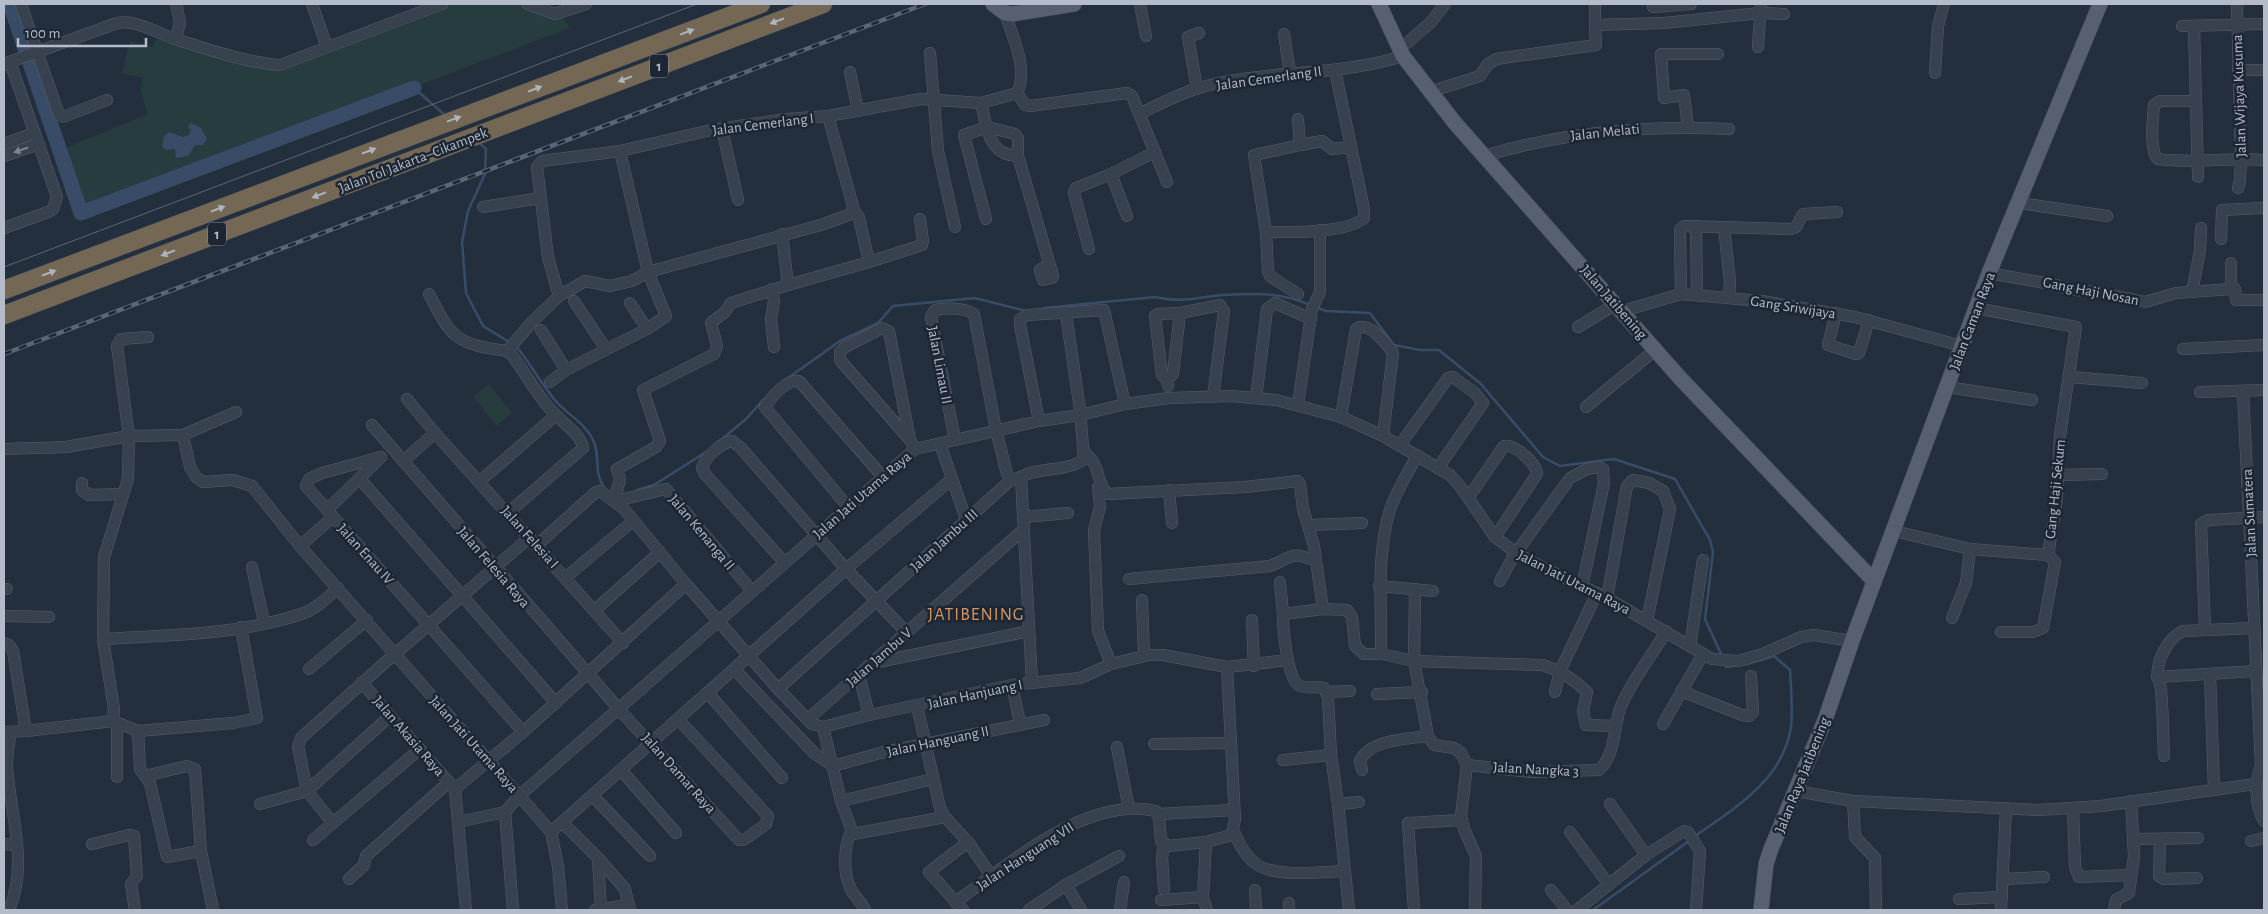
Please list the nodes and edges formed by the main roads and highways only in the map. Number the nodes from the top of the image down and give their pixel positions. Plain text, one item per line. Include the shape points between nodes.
1 (760, 4) edge
2 (822, 4) edge
3 (1074, 4) edge
4 (1379, 4) edge
5 (2100, 4) edge
6 (999, 8) edge
7 (4, 290) edge
8 (4, 315) edge
9 (1874, 581) junction
10 (1852, 641) joint
11 (1761, 910) edge

7 -> 1 highway, Jalan Tol Jakarta–Cikampek / 1
2 -> 8 highway, Jalan Tol Jakarta–Cikampek / 1
3 - 6 main road via 1029,13
4 - 9 main road, Jalan Jatibening via 1401,53 1429,92 1656,350
5 - 9 main road, Jalan Caman Raya via 1989,273
9 - 10 main road, Jalan Caman Raya
10 - 11 main road, Jalan Raya Jatibening via 1836,690 1766,864

